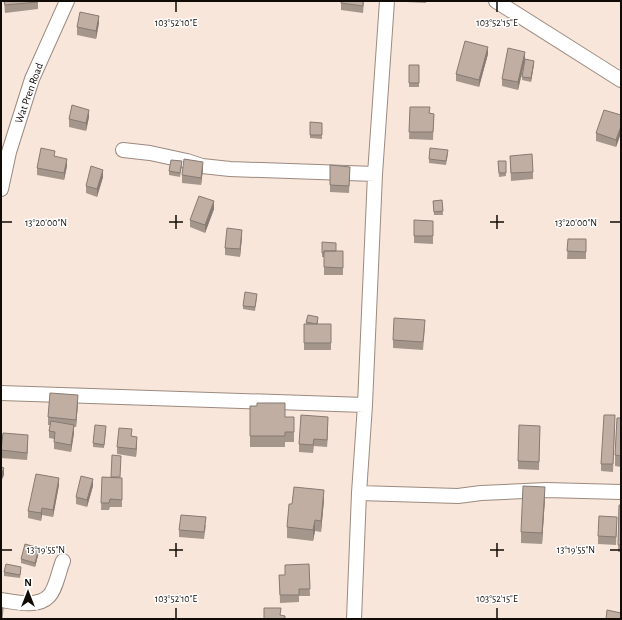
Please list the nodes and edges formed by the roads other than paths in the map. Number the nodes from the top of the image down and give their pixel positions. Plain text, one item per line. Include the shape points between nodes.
1 (67, 1) edge
2 (387, 1) edge
3 (496, 1) edge
4 (621, 80) edge
5 (123, 150) dead end
6 (375, 174) junction
7 (1, 189) edge
8 (1, 393) edge
9 (365, 405) junction
10 (621, 492) edge
11 (359, 493) junction
12 (63, 561) dead end
13 (1, 600) edge
14 (354, 619) edge

1 - 7 street, Wat Pren Road via 32,79 9,152
2 - 6 street
3 - 4 street
5 - 6 street via 230,169
6 - 9 street
8 - 9 street
9 - 11 street
10 - 11 street via 546,490 458,496
11 - 14 street
12 - 13 street via 54,588 49,596 40,602

